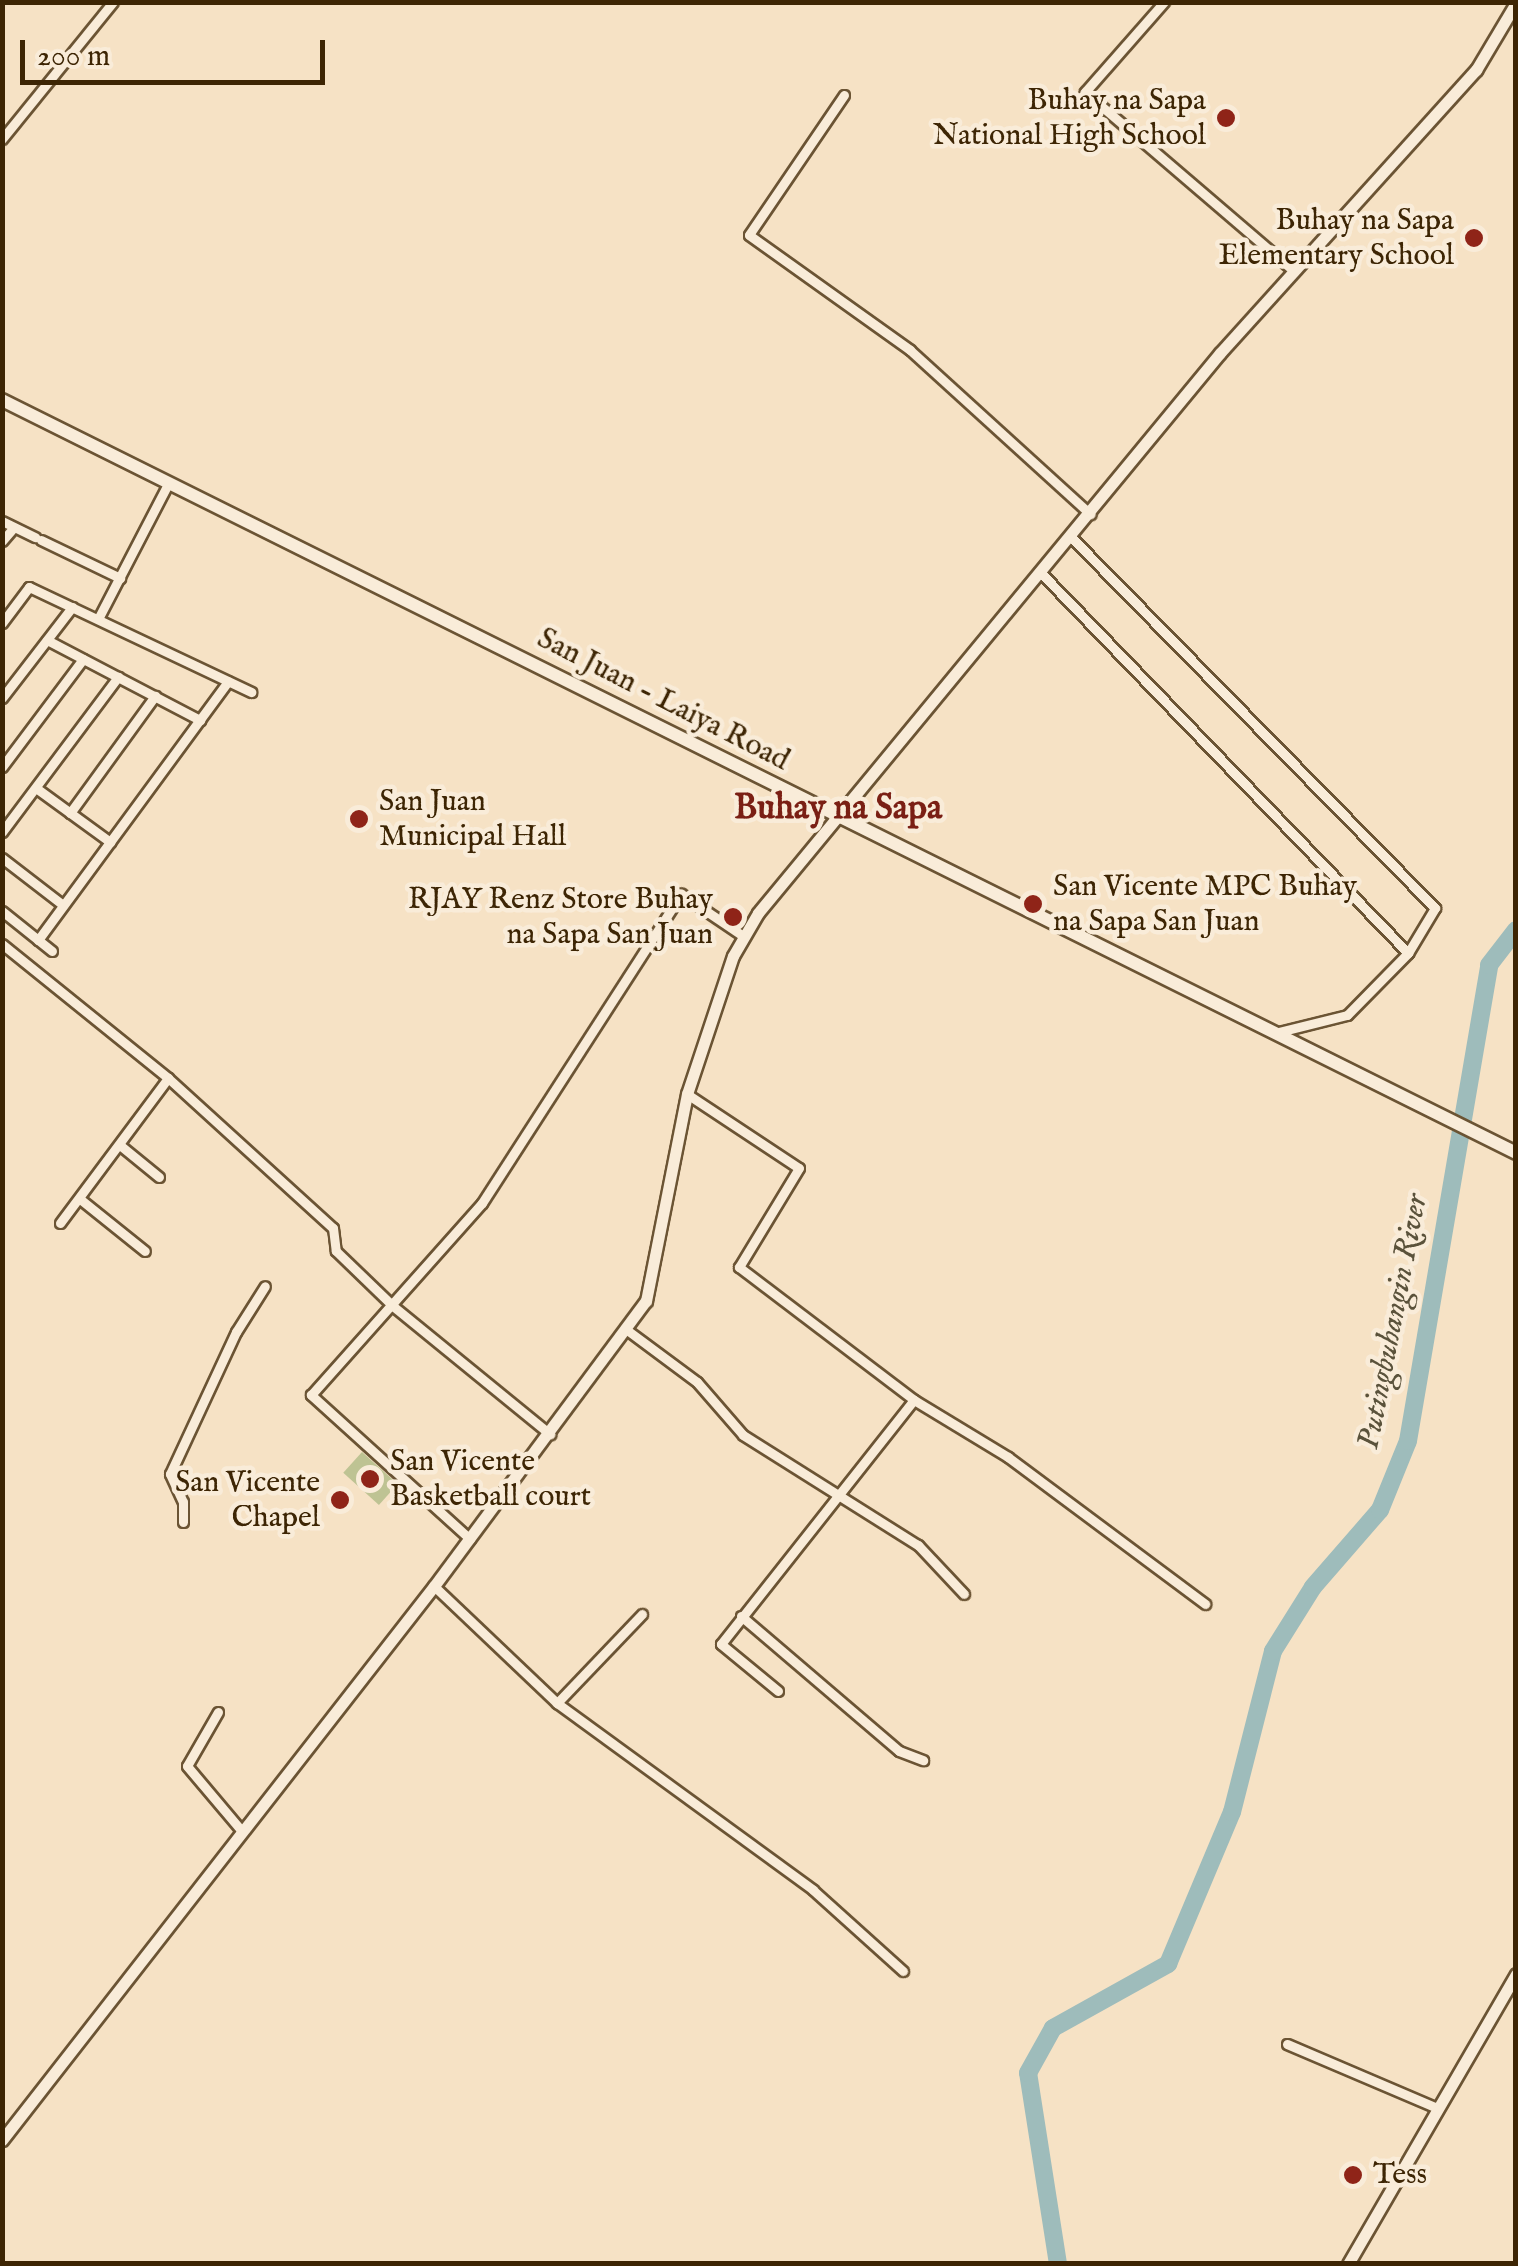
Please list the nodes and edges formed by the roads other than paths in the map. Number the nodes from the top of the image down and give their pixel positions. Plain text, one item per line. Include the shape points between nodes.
1 (113, 2) edge
2 (1164, 2) edge
3 (1516, 3) edge
4 (844, 96) dead end
5 (2, 140) edge
6 (1294, 271) junction
7 (2, 400) edge
8 (169, 482) junction
9 (1090, 514) junction
10 (2, 521) edge
11 (14, 527) junction
12 (1071, 537) junction
13 (2, 542) edge
14 (1042, 574) junction
15 (120, 578) junction
16 (72, 607) junction
17 (98, 620) junction
18 (2, 623) edge
19 (47, 640) junction
20 (83, 659) junction
21 (118, 678) junction
22 (228, 681) junction
23 (251, 692) dead end
24 (155, 696) junction
25 (2, 698) edge
26 (200, 720) junction
27 (2, 766) edge
28 (36, 788) junction
29 (70, 813) junction
30 (839, 816) junction
31 (2, 832) edge
32 (110, 842) junction
33 (2, 858) edge
34 (63, 905) junction
35 (2, 911) edge
36 (743, 936) junction
37 (38, 940) junction
38 (2, 944) edge
39 (52, 951) dead end
40 (1408, 953) junction
41 (1274, 1033) junction
42 (168, 1078) junction
43 (688, 1094) junction
44 (120, 1146) junction
45 (1516, 1153) edge
46 (160, 1177) dead end
47 (80, 1200) junction
48 (60, 1223) dead end
49 (146, 1251) dead end
50 (265, 1286) dead end
51 (394, 1306) junction
52 (627, 1330) junction
53 (914, 1400) junction
54 (550, 1434) junction
55 (838, 1494) junction
56 (183, 1522) dead end
57 (470, 1539) junction
58 (434, 1586) junction
59 (964, 1594) dead end
60 (1205, 1604) dead end
61 (642, 1614) dead end
62 (741, 1616) junction
63 (778, 1692) dead end
64 (557, 1703) junction
65 (218, 1712) dead end
66 (924, 1760) dead end
67 (240, 1829) junction
68 (903, 1971) dead end
69 (1516, 1974) edge
70 (1287, 2044) dead end
71 (1435, 2107) junction
72 (2, 2140) edge
73 (1348, 2264) edge

1 - 5 street
2 - 6 street via 1086,92
3 - 6 street via 1476,70
4 - 9 street via 749,235 910,350
6 - 9 street
7 - 8 main road, San Juan - Laiya Road
8 - 15 street
8 - 30 main road, San Juan - Laiya Road
9 - 12 street
10 - 11 street
11 - 13 street
11 - 15 street
12 - 14 street
12 - 40 street via 1436,908
14 - 30 street
14 - 40 street
15 - 17 street
16 - 17 street
16 - 18 street via 30,587
16 - 19 street
17 - 22 street
19 - 20 street
19 - 25 street
20 - 21 street
20 - 27 street
21 - 24 street
21 - 28 street
22 - 23 street
22 - 26 street
24 - 26 street
24 - 29 street
26 - 32 street
28 - 29 street
28 - 31 street
29 - 32 street
30 - 36 street
30 - 41 main road, San Juan - Laiya Road
32 - 34 street
33 - 34 street
34 - 37 street
35 - 37 street
36 - 43 street
36 - 51 street via 681,894 482,1204
37 - 39 street
38 - 42 street
40 - 41 street via 1347,1015
41 - 45 main road, San Juan - Laiya Road
42 - 44 street
42 - 51 street via 333,1228 336,1252
43 - 52 street via 656,1274
43 - 53 street via 798,1168 738,1267
44 - 46 street
44 - 47 street
47 - 48 street
47 - 49 street
50 - 56 street via 236,1332 170,1474
51 - 54 street
51 - 57 street via 311,1395
52 - 54 street
52 - 55 street via 697,1382 743,1435
53 - 55 street
53 - 60 street via 1008,1456
54 - 57 street
55 - 59 street via 918,1545
55 - 62 street
57 - 58 street
58 - 64 street
58 - 67 street
61 - 64 street
62 - 63 street via 721,1644
62 - 66 street via 900,1752
64 - 68 street via 813,1890
65 - 67 street via 187,1766
67 - 72 street
69 - 71 street
70 - 71 street
71 - 73 street

